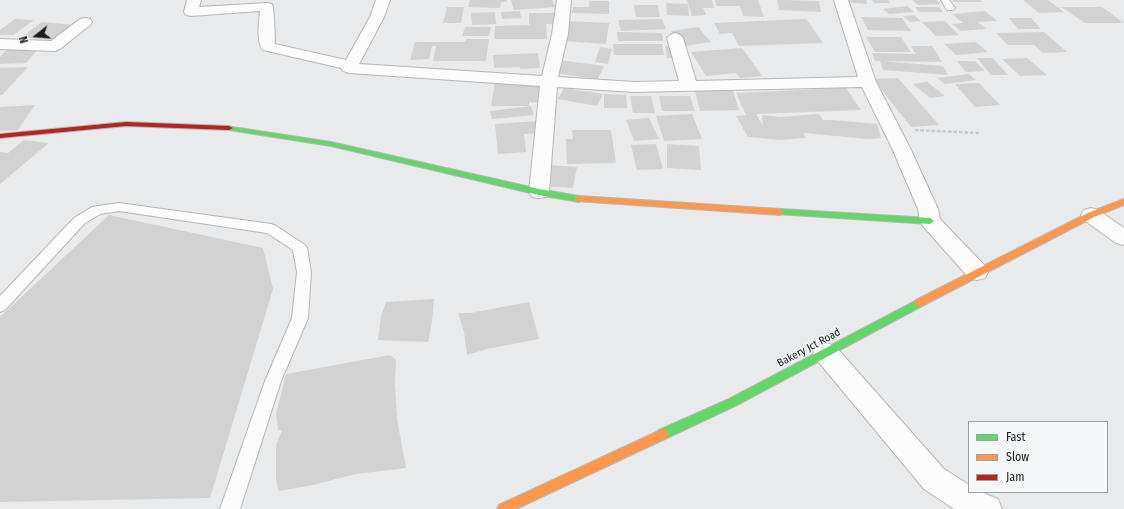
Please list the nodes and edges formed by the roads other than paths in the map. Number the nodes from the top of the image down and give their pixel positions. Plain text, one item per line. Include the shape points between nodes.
1 (194, 0) edge
2 (383, 0) edge
3 (564, 0) edge
4 (841, 0) edge
5 (945, 0) edge
6 (950, 8) dead end
7 (85, 22) dead end
8 (675, 38) dead end
9 (0, 44) edge
10 (350, 68) junction
11 (549, 82) junction
12 (868, 82) junction
13 (689, 86) junction
14 (0, 136) edge
15 (539, 192) junction
16 (1124, 202) edge
17 (1091, 215) junction
18 (930, 221) junction
19 (1124, 238) edge
20 (977, 272) junction
21 (0, 306) edge
22 (826, 353) junction
23 (230, 509) edge
24 (503, 509) edge
25 (987, 509) edge

1 - 10 street via 191,12 267,7 268,47 348,65
2 - 10 street via 377,17
3 - 11 street via 560,34
4 - 12 street
5 - 6 lane
7 - 9 street via 55,46
8 - 13 street
10 - 11 street
11 - 13 street via 634,87
11 - 15 street
12 - 13 street
12 - 18 street via 928,209
14 - 15 street via 126,124 226,128 331,144
15 - 18 street via 579,199
16 - 17 street, Bakery Jct Road
17 - 19 street
17 - 20 street, Bakery Jct Road
18 - 20 street
20 - 22 street, Bakery Jct Road
21 - 23 lane via 79,221 97,210 119,207 271,229 300,248 304,272 300,318 273,382
22 - 24 street, Bakery Jct Road via 733,402
22 - 25 street via 934,479 966,500

